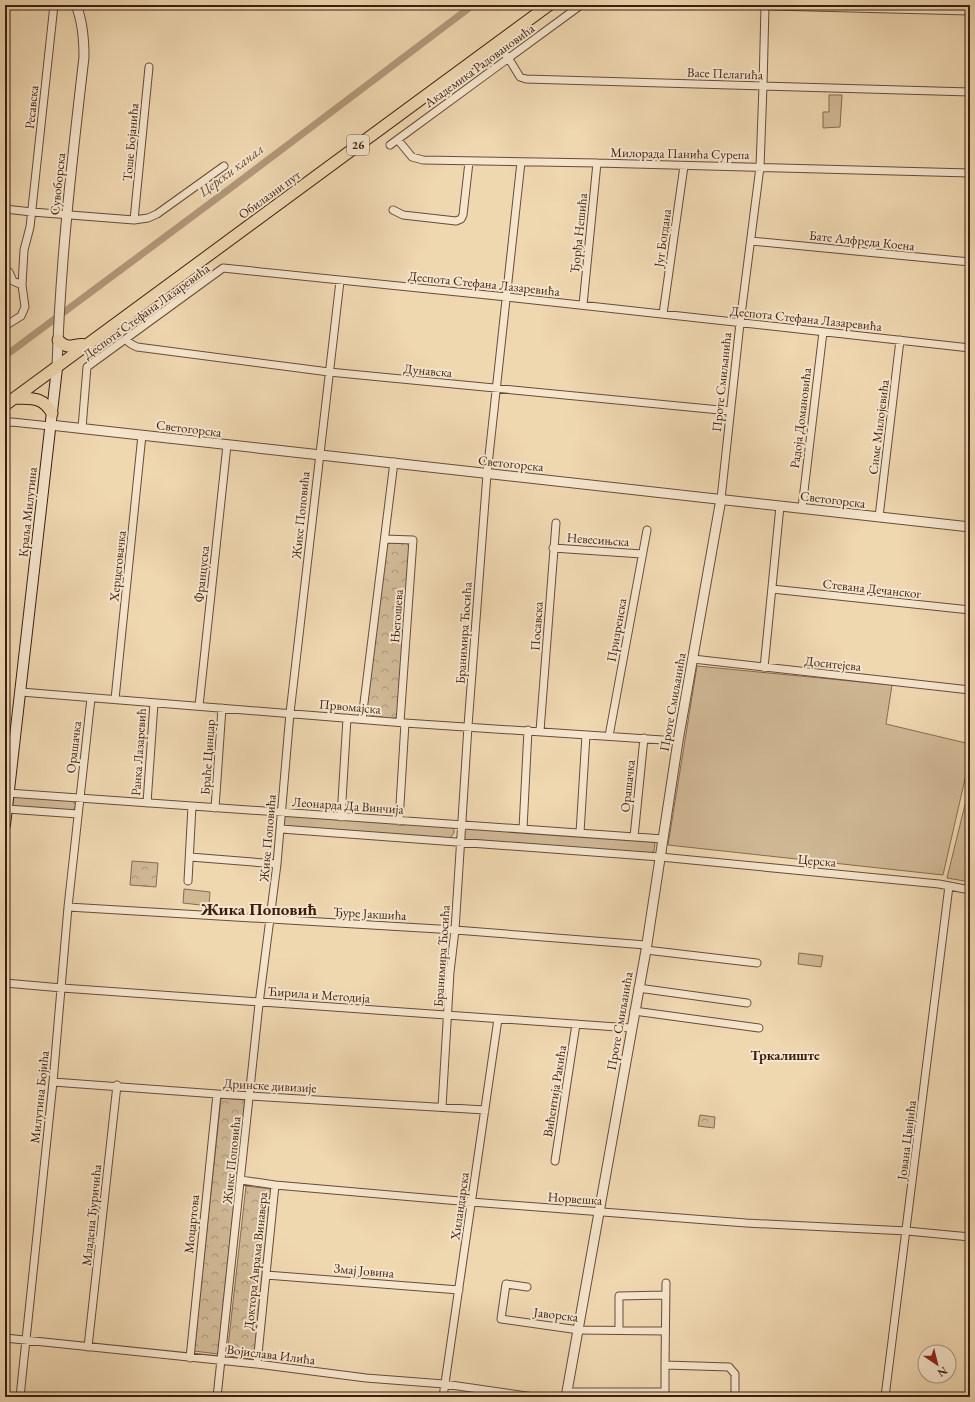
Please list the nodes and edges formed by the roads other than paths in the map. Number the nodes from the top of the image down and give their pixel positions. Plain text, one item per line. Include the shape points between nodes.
1 (54, 5) edge
2 (76, 5) edge
3 (549, 5) edge
4 (581, 5) edge
5 (734, 5) edge
6 (765, 6) junction
7 (970, 11) edge
8 (496, 44) junction
9 (509, 59) junction
10 (149, 67) dead end
11 (763, 86) junction
12 (970, 92) edge
13 (398, 140) junction
14 (390, 145) dead end
15 (469, 162) junction
16 (521, 162) junction
17 (597, 163) junction
18 (224, 166) dead end
19 (684, 166) junction
20 (760, 167) junction
21 (970, 173) edge
22 (5, 209) edge
23 (393, 210) dead end
24 (32, 212) junction
25 (67, 215) junction
26 (134, 220) junction
27 (751, 241) junction
28 (970, 262) edge
29 (5, 269) edge
30 (340, 281) junction
31 (22, 285) junction
32 (507, 297) junction
33 (583, 305) junction
34 (663, 314) junction
35 (740, 323) junction
36 (5, 326) edge
37 (823, 332) junction
38 (58, 337) junction
39 (126, 340) junction
40 (900, 340) junction
41 (88, 345) junction
42 (970, 348) edge
43 (57, 368) junction
44 (329, 372) junction
45 (497, 388) junction
46 (14, 398) junction
47 (5, 405) edge
48 (730, 411) junction
49 (52, 413) junction
50 (5, 423) edge
51 (50, 426) junction
52 (82, 428) junction
53 (142, 435) junction
54 (227, 445) junction
55 (319, 454) junction
56 (394, 462) junction
57 (487, 474) junction
58 (721, 499) junction
59 (780, 506) junction
60 (802, 508) junction
61 (879, 517) junction
62 (556, 523) dead end
63 (970, 527) edge
64 (647, 530) dead end
65 (385, 538) junction
66 (553, 548) junction
67 (642, 554) junction
68 (772, 589) junction
69 (970, 610) edge
70 (693, 659) junction
71 (764, 668) junction
72 (970, 690) edge
73 (20, 692) junction
74 (91, 698) junction
75 (114, 699) junction
76 (154, 703) junction
77 (199, 706) junction
78 (222, 708) junction
79 (290, 713) junction
80 (347, 718) junction
81 (362, 719) junction
82 (403, 722) junction
83 (468, 726) junction
84 (528, 730) junction
85 (540, 731) junction
86 (586, 735) junction
87 (609, 736) junction
88 (644, 738) junction
89 (678, 741) junction
90 (8, 793) junction
91 (80, 799) junction
92 (147, 803) junction
93 (6, 806) edge
94 (192, 806) junction
95 (215, 808) junction
96 (282, 812) junction
97 (78, 814) junction
98 (341, 816) junction
99 (399, 820) junction
100 (5, 825) edge
101 (462, 825) junction
102 (281, 829) junction
103 (523, 829) junction
104 (580, 833) junction
105 (634, 837) junction
106 (663, 839) junction
107 (461, 842) junction
108 (190, 857) junction
109 (660, 857) junction
110 (277, 864) junction
111 (188, 881) dead end
112 (949, 886) junction
113 (970, 890) edge
114 (68, 906) junction
115 (270, 918) junction
116 (455, 930) junction
117 (646, 948) junction
118 (757, 963) dead end
119 (5, 983) edge
120 (62, 988) junction
121 (638, 988) junction
122 (260, 1002) junction
123 (747, 1003) dead end
124 (634, 1010) junction
125 (448, 1015) junction
126 (498, 1019) junction
127 (576, 1024) junction
128 (631, 1028) junction
129 (759, 1028) dead end
130 (53, 1082) junction
131 (117, 1085) junction
132 (217, 1094) junction
133 (250, 1096) junction
134 (442, 1107) junction
135 (485, 1110) junction
136 (555, 1161) dead end
137 (241, 1180) junction
138 (275, 1185) junction
139 (471, 1202) junction
140 (599, 1212) junction
141 (907, 1231) junction
142 (970, 1237) edge
143 (266, 1274) junction
144 (666, 1283) dead end
145 (527, 1287) dead end
146 (459, 1290) junction
147 (666, 1295) junction
148 (579, 1330) junction
149 (619, 1330) junction
150 (665, 1331) junction
151 (5, 1338) edge
152 (26, 1340) junction
153 (88, 1347) junction
154 (190, 1358) junction
155 (222, 1361) junction
156 (257, 1364) junction
157 (665, 1364) junction
158 (444, 1384) junction
159 (566, 1394) edge
160 (665, 1394) edge
161 (20, 1397) edge
162 (217, 1397) edge
163 (443, 1397) edge
164 (534, 1397) edge
165 (735, 1397) edge
166 (885, 1397) edge

1 - 24 street, Ресавска
2 - 25 street, Сувоборска via 83,30 84,57
3 - 8 main road, Обилазни пут / 26
4 - 9 street, Академика Радовановића
5 - 6 street
6 - 7 street
6 - 11 street, Проте Смиљанића
8 - 9 street, Васе Пелагића
8 - 41 main road, Обилазни пут / 26
9 - 11 street, Васе Пелагића via 520,77 526,79
9 - 13 street, Академика Радовановића
10 - 26 street, Тоше Бојанића
11 - 12 street, Васе Пелагића
11 - 20 street, Проте Смиљанића
13 - 14 street, Академика Радовановића
13 - 15 street, Милорада Панића Сурепа via 412,157 422,160
15 - 16 street, Милорада Панића Сурепа
15 - 23 street via 461,219 456,221 403,215
16 - 17 street, Милорада Панића Сурепа
16 - 32 street, Бранимира Ћосића
17 - 19 street, Милорада Панића Сурепа
17 - 33 street, Ђорђа Нешића
18 - 26 street via 157,214
19 - 20 street, Милорада Панића Сурепа
19 - 34 street, Југ Богдана
20 - 21 street, Милорада Панића Сурепа
20 - 27 street, Проте Смиљанића
22 - 24 street
24 - 25 street
24 - 31 street, Ресавска via 24,250
25 - 26 street
25 - 38 street, Сувоборска
27 - 28 street, Бате Алфреда Коена
27 - 35 street, Проте Смиљанића
29 - 31 street via 13,281
30 - 32 street, Деспота Стефана Лазаревића
30 - 39 street, Деспота Стефана Лазаревића via 223,268
30 - 44 street, Жике Поповића
31 - 36 street, Ресавска via 25,301 23,312
32 - 33 street, Деспота Стефана Лазаревића
32 - 45 street, Бранимира Ћосића
33 - 34 street, Деспота Стефана Лазаревића
34 - 35 street, Деспота Стефана Лазаревића
35 - 37 street, Деспота Стефана Лазаревића
35 - 48 street, Проте Смиљанића
37 - 40 street, Деспота Стефана Лазаревића
37 - 60 street, Радоја Домановића
38 - 41 main road via 63,345
38 - 43 street, Сувоборска
39 - 44 street, Дунавска via 137,347
39 - 52 street, Деспота Стефана Лазаревића via 87,367
40 - 42 street, Деспота Стефана Лазаревића
40 - 61 street, Симе Милојевића
41 - 43 main road, Обилазни пут / 26
43 - 46 main road, Обилазни пут / 26
43 - 49 main road, Краља Милутина
44 - 45 street, Дунавска
44 - 55 street, Жике Поповића
45 - 48 street, Дунавска
45 - 57 street, Бранимира Ћосића
46 - 47 main road, Обилазни пут / 26
46 - 49 main road via 39,400
48 - 58 street, Проте Смиљанића
49 - 51 main road, Краља Милутина
50 - 51 street
51 - 52 street, Светогорска
51 - 73 main road, Краља Милутина
52 - 53 street, Светогорска
53 - 54 street, Светогорска
53 - 75 street, Херцеговачка
54 - 55 street, Светогорска
54 - 77 street, Француска
55 - 56 street, Светогорска
55 - 79 street, Жике Поповића
56 - 57 street, Светогорска
56 - 65 street, Његошева
57 - 58 street, Светогорска
57 - 83 street, Бранимира Ћосића
58 - 59 street, Светогорска
58 - 70 street, Проте Смиљанића
59 - 60 street, Светогорска
59 - 68 street
60 - 61 street, Светогорска
61 - 63 street, Светогорска
62 - 66 street, Посавска
64 - 67 street, Призренска
65 - 81 street, Његошева
65 - 82 street, Његошева via 413,540
66 - 67 street, Невесињска
66 - 85 street, Посавска
67 - 87 street, Призренска
68 - 69 street, Стевана Дечанског
68 - 71 street
70 - 71 street, Доситејева
70 - 89 street, Проте Смиљанића
71 - 72 street, Доситејева
73 - 74 street, Првомајска
73 - 90 main road, Краља Милутина
74 - 75 street, Првомајска
74 - 91 street, Орашачка
75 - 76 street, Првомајска
76 - 77 street, Првомајска
76 - 92 street, Ранка Лазаревић
77 - 78 street, Првомајска
78 - 79 street, Првомајска
78 - 95 street, Браће Цинцар
79 - 80 street, Првомајска
79 - 96 street, Жике Поповића
80 - 81 street, Првомајска
80 - 98 street
81 - 82 street, Првомајска
82 - 83 street, Првомајска
82 - 99 street
83 - 84 street, Првомајска
83 - 101 street, Бранимира Ћосића
84 - 85 street, Првомајска
84 - 103 street
85 - 86 street, Првомајска
86 - 87 street, Првомајска
86 - 104 street
87 - 88 street, Првомајска
88 - 89 street, Првомајска
88 - 105 street, Орашачка
89 - 106 street, Проте Смиљанића
90 - 91 street, Леонарда Да Винчија
90 - 93 main road, Краља Милутина
91 - 92 street, Леонарда Да Винчија
91 - 97 street, Милутина Бојића
92 - 94 street, Леонарда Да Винчија
93 - 97 street
93 - 100 main road, Краља Милутина
94 - 95 street, Леонарда Да Винчија
94 - 108 street
95 - 96 street, Леонарда Да Винчија
96 - 98 street, Леонарда Да Винчија
96 - 102 street, Жике Поповића
97 - 114 street, Милутина Бојића
98 - 99 street, Леонарда Да Винчија
99 - 101 street, Леонарда Да Винчија
101 - 103 street, Леонарда Да Винчија
101 - 107 street, Бранимира Ћосића
102 - 107 street
102 - 110 street, Жике Поповића
103 - 104 street, Леонарда Да Винчија
104 - 105 street, Леонарда Да Винчија
105 - 106 street, Леонарда Да Винчија
106 - 109 street, Проте Смиљанића
107 - 109 street
107 - 116 street, Бранимира Ћосића
108 - 110 street
108 - 111 street
109 - 112 street, Церска
109 - 117 street, Проте Смиљанића
110 - 115 street, Жике Поповића
112 - 113 street, Церска
112 - 141 street, Јована Цвијића
114 - 115 street, Ђуре Јакшића
114 - 120 street, Милутина Бојића
115 - 116 street, Ђуре Јакшића
115 - 122 street, Жике Поповића
116 - 117 street, Ђуре Јакшића
116 - 125 street, Бранимира Ћосића
117 - 118 street, Ђуре Јакшића
117 - 121 street, Проте Смиљанића
119 - 120 street, Ћирила и Методија
120 - 122 street, Ћирила и Методија
120 - 130 street, Милутина Бојића
121 - 123 street
121 - 124 street, Проте Смиљанића
122 - 125 street, Ћирила и Методија
122 - 133 street, Жике Поповића
124 - 128 street, Проте Смиљанића
124 - 129 street
125 - 126 street, Ћирила и Методија
125 - 134 street, Бранимира Ћосића
126 - 127 street, Ћирила и Методија
126 - 135 street, Хиландарска
127 - 128 street, Ћирила и Методија
127 - 136 street, Вићентија Ракића
128 - 140 street, Проте Смиљанића
130 - 131 street, Дринске дивизије
130 - 152 street, Милутина Бојића
131 - 132 street, Дринске дивизије
131 - 153 street, Младена Ђуричића
132 - 133 street, Дринске дивизије
132 - 154 street, Моцартова
133 - 134 street, Дринске дивизије
133 - 137 street, Жике Поповића
134 - 135 street, Дринске дивизије
135 - 139 street, Хиландарска
137 - 138 street, Норвешка
137 - 155 street, Жике Поповића
138 - 139 street, Норвешка
138 - 143 street, Доктора Аврама Винавера
139 - 140 street, Норвешка
139 - 146 street, Хиландарска
140 - 141 street, Норвешка
140 - 148 street, Проте Смиљанића
141 - 142 street, Норвешка
141 - 166 street, Јована Цвијића
143 - 146 street, Змај Јовина
143 - 156 street, Доктора Аврама Винавера
144 - 147 street
145 - 148 street, Јаворска via 506,1284 501,1319
146 - 158 street, Хиландарска
147 - 149 street via 619,1296
147 - 150 street
148 - 149 street, Јаворска
148 - 159 street, Проте Смиљанића
149 - 150 street, Јаворска
150 - 157 street
151 - 152 street, Војислава Илића
152 - 153 street, Војислава Илића
152 - 161 street, Милутина Бојића
153 - 154 street, Војислава Илића
154 - 155 street, Војислава Илића
155 - 156 street, Војислава Илића
155 - 162 street, Жике Поповића
156 - 158 street, Војислава Илића via 366,1378
157 - 160 street
157 - 165 street via 729,1367 735,1374
158 - 163 street, Хиландарска
158 - 164 street, Војислава Илића
159 - 160 street

